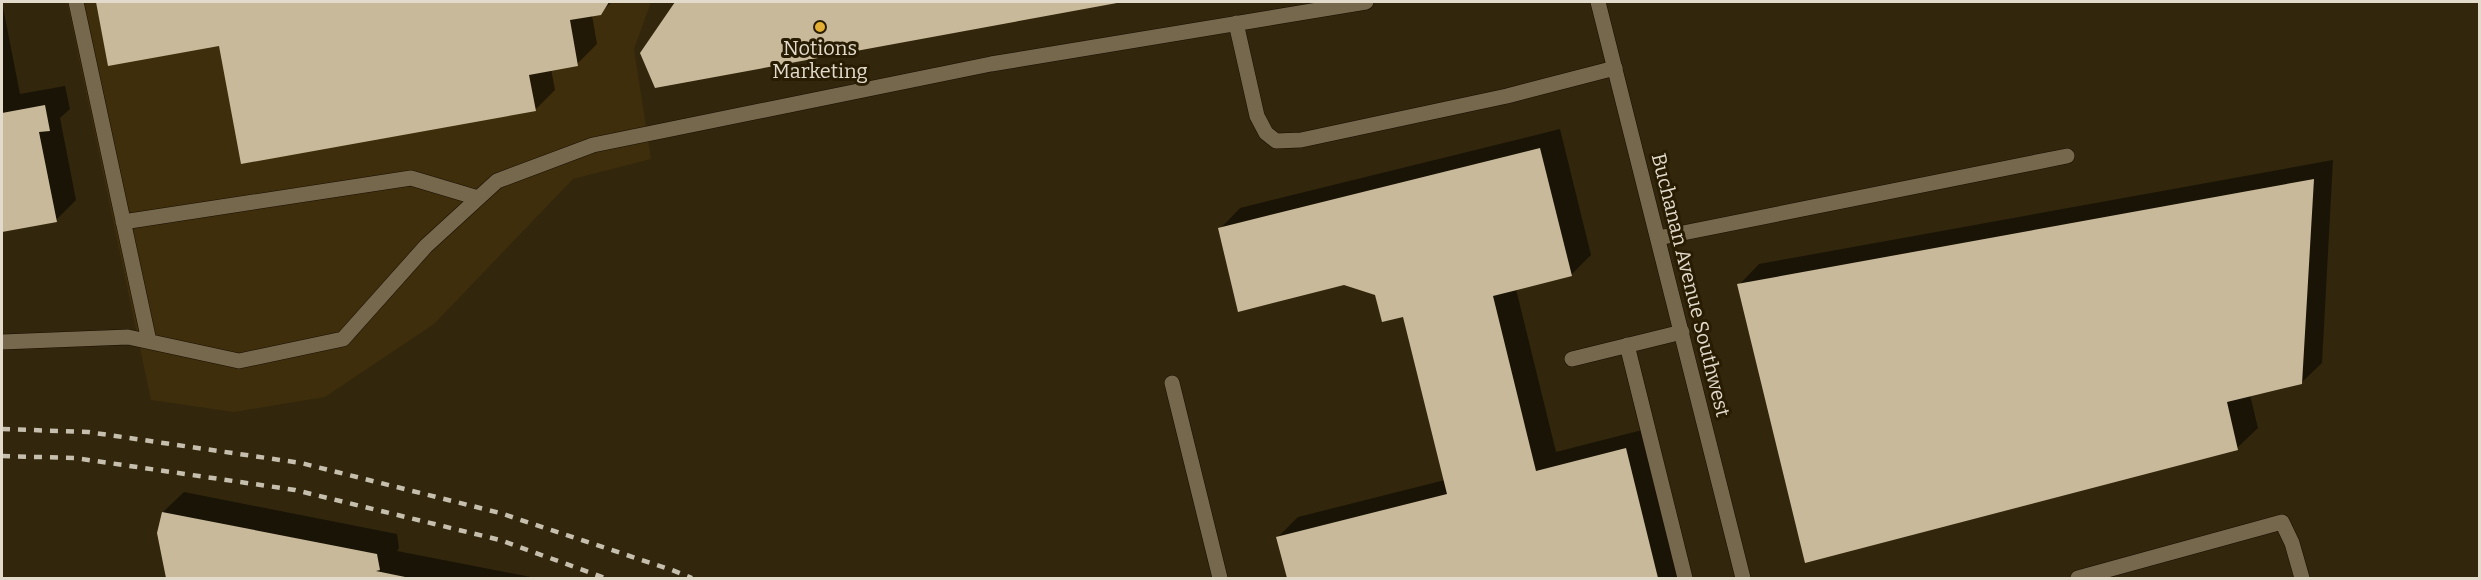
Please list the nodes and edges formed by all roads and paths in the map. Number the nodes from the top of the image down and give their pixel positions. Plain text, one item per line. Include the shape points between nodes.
1 (76, 2) edge
2 (1366, 2) edge
3 (1598, 2) edge
4 (1236, 23) junction
5 (1615, 68) junction
6 (2067, 156) dead end
7 (478, 198) junction
8 (123, 222) junction
9 (1658, 238) junction
10 (1682, 332) junction
11 (149, 341) junction
12 (2, 342) edge
13 (1627, 345) junction
14 (1572, 359) dead end
15 (1172, 383) dead end
16 (1220, 579) edge
17 (1685, 579) edge
18 (1743, 579) edge
19 (2078, 579) edge
20 (2302, 579) edge

1 - 8 street
2 - 4 street
3 - 5 street, Buchanan Avenue Southwest
4 - 5 street via 1257,116 1266,133 1276,141 1300,140 1496,99
4 - 7 street via 991,64 592,145 497,181
5 - 9 street, Buchanan Avenue Southwest
6 - 9 street
7 - 8 street via 411,178
7 - 11 street via 426,246 343,339 239,361
8 - 11 street
9 - 10 street, Buchanan Avenue Southwest
10 - 13 street
10 - 18 street, Buchanan Avenue Southwest
11 - 12 street via 128,337
13 - 14 street
13 - 17 street
15 - 16 street
19 - 20 street via 2282,522

